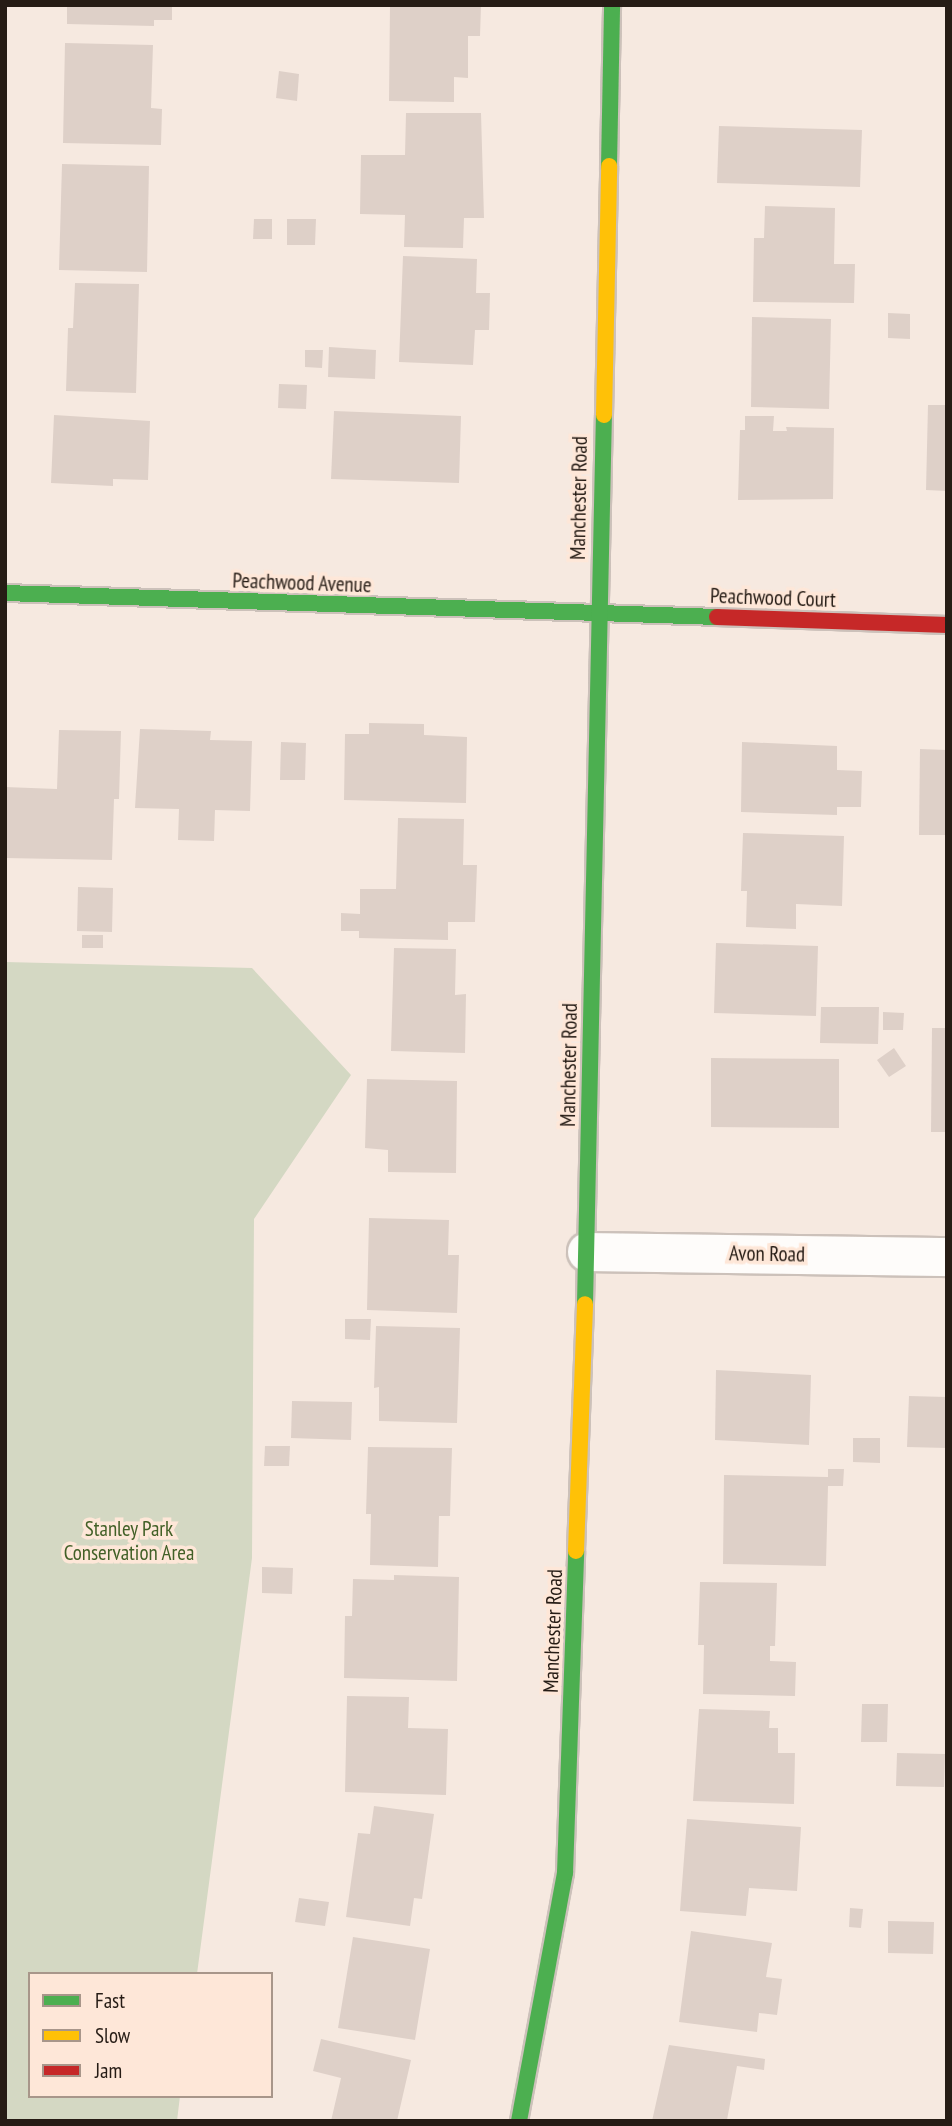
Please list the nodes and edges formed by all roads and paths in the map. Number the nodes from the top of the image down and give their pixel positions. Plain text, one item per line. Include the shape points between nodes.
1 (612, 5) edge
2 (5, 593) edge
3 (598, 613) junction
4 (947, 625) edge
5 (587, 1252) junction
6 (947, 1257) edge
7 (519, 2121) edge

1 - 3 street, Manchester Road
2 - 3 street, Peachwood Avenue
3 - 4 street, Peachwood Court
3 - 5 street, Manchester Road
5 - 6 street, Avon Road
5 - 7 street, Manchester Road via 565,1873

